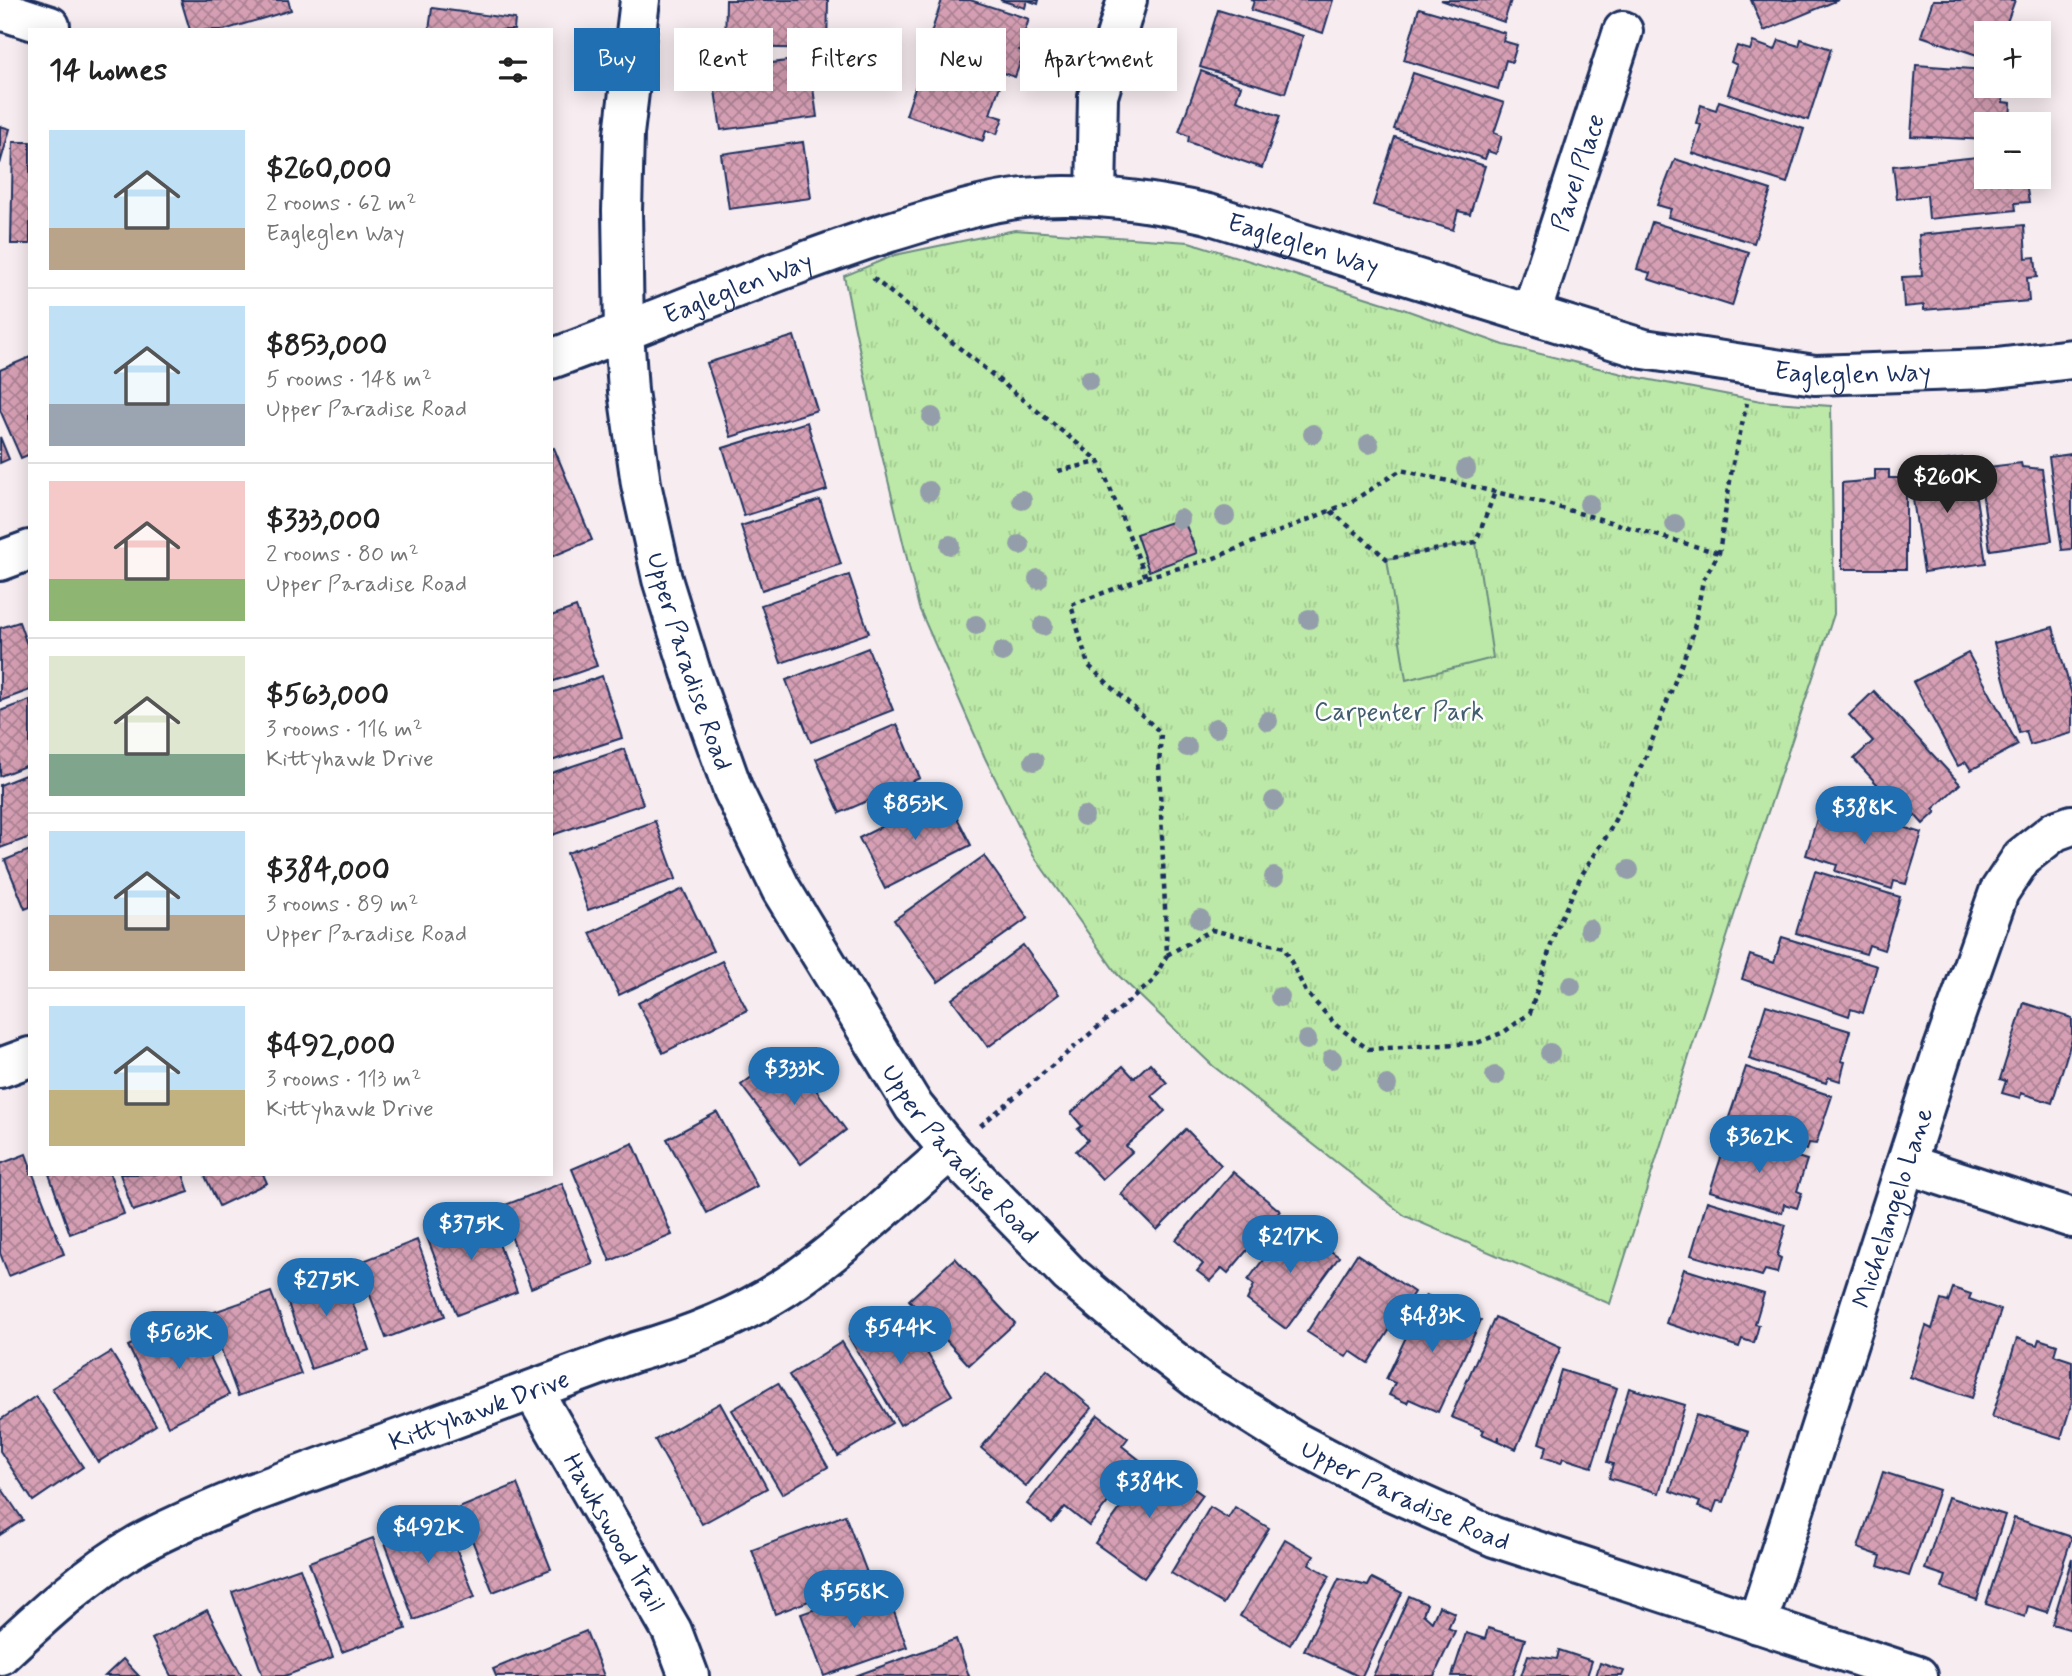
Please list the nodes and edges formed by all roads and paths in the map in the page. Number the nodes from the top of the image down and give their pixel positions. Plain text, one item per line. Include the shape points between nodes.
1 (640, 0) edge
2 (1127, 0) edge
3 (0, 10) edge
4 (50, 26) dead end
5 (1623, 31) dead end
6 (1096, 196) junction
7 (841, 248) junction
8 (1531, 314) junction
9 (624, 332) junction
10 (553, 358) edge
11 (2072, 359) edge
12 (1756, 367) junction
13 (1099, 461) junction
14 (1058, 471) dead end
15 (1495, 492) junction
16 (1331, 510) junction
17 (28, 551) edge
18 (1719, 554) junction
19 (0, 561) edge
20 (1146, 578) junction
21 (2072, 825) edge
22 (1167, 955) junction
23 (28, 1059) edge
24 (0, 1069) edge
25 (950, 1152) junction
26 (1906, 1164) junction
27 (2072, 1218) edge
28 (533, 1391) junction
29 (1757, 1624) junction
30 (0, 1656) edge
31 (689, 1676) edge
32 (1918, 1676) edge

1 - 9 street, Upper Paradise Road via 624,134
2 - 6 street via 1098,96
3 - 4 street
5 - 8 street, Pavel Place
6 - 7 street, Eagleglen Way via 1023,198 963,209
6 - 8 street, Eagleglen Way via 1157,202 1208,214
7 - 9 street, Eagleglen Way
7 - 13 path
8 - 12 street, Eagleglen Way via 1644,349
9 - 10 street, Eagleglen Way
9 - 25 street, Upper Paradise Road via 641,484 662,579 733,790 781,889 914,1107
11 - 12 street, Eagleglen Way via 1988,369 1815,375
12 - 18 path via 1732,468
13 - 14 path
13 - 20 path
15 - 16 path via 1401,470
15 - 16 path via 1476,542 1387,559
15 - 18 path
16 - 20 path via 1212,559
17 - 19 street
18 - 22 path via 1703,580 1693,634 1647,754 1556,929 1530,1013 1504,1032 1477,1044 1368,1049 1337,1026 1306,992 1284,947 1212,930
20 - 22 path via 1071,605 1088,665 1161,733
21 - 26 street, Michelangelo Lane via 2056,831 2022,857 1999,892
22 - 25 path via 1152,982
23 - 24 street
25 - 28 street, Kittyhawk Drive via 796,1280 738,1314
25 - 29 street, Upper Paradise Road via 1069,1274 1128,1324 1202,1382 1294,1441 1382,1487 1494,1536
26 - 27 street
26 - 29 street, Michelangelo Lane
28 - 30 street, Kittyhawk Drive via 247,1495 138,1545 81,1584
28 - 31 street, Hawkswood Trail via 672,1631
29 - 32 street, Upper Paradise Road

